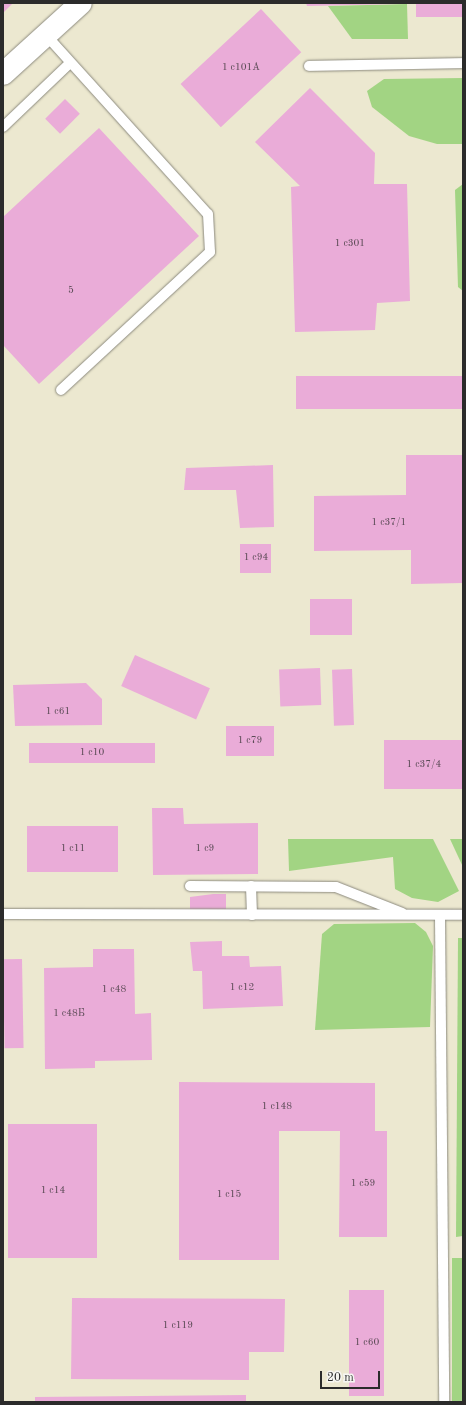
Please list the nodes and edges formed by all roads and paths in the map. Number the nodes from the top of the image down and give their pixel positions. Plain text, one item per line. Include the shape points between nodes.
1 (81, 3) edge
2 (46, 36) junction
3 (70, 63) junction
4 (463, 63) edge
5 (309, 66) dead end
6 (3, 74) edge
7 (3, 127) edge
8 (61, 390) dead end
9 (190, 886) dead end
10 (251, 886) junction
11 (3, 914) edge
12 (252, 915) junction
13 (407, 916) junction
14 (440, 916) junction
15 (463, 916) edge
16 (444, 1402) edge

1 - 2 street
2 - 3 lane
2 - 6 street
3 - 7 lane
3 - 8 lane via 208,214 210,252
4 - 5 lane
9 - 10 lane
10 - 12 lane
10 - 13 lane via 336,887
11 - 12 lane
12 - 13 lane
13 - 14 lane
14 - 15 lane
14 - 16 lane

